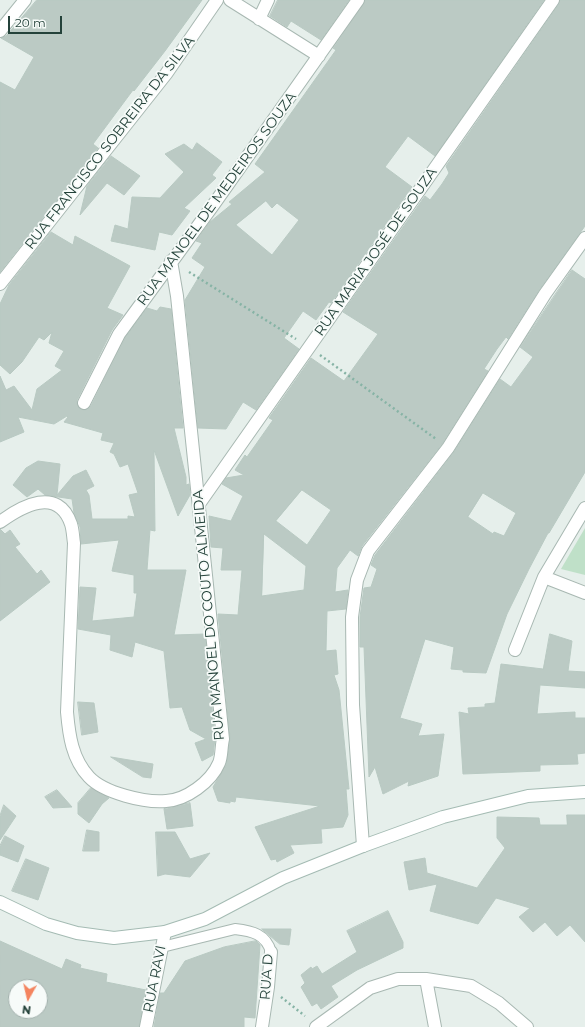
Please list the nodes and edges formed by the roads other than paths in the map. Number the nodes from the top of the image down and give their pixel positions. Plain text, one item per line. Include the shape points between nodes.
1 (25, 0) edge
2 (217, 0) edge
3 (230, 0) edge
4 (268, 0) edge
5 (358, 0) edge
6 (553, 0) edge
7 (259, 19) junction
8 (0, 31) edge
9 (319, 56) junction
10 (585, 238) edge
11 (171, 261) junction
12 (0, 284) edge
13 (84, 403) dead end
14 (199, 504) junction
15 (585, 508) edge
16 (0, 522) edge
17 (544, 577) junction
18 (585, 593) edge
19 (515, 650) dead end
20 (585, 792) edge
21 (363, 846) junction
22 (0, 902) edge
23 (165, 932) junction
24 (162, 947) junction
25 (271, 952) joint
26 (426, 979) junction
27 (146, 1027) edge
28 (262, 1027) edge
29 (316, 1027) edge
30 (435, 1027) edge
31 (527, 1027) edge

1 - 8 street
2 - 12 street, RUA FRANCISCO SOBREIRA DA SILVA via 166,74
3 - 7 street
4 - 7 street
5 - 9 street, RUA MANOEL DE MEDEIROS SOUZA
6 - 14 street, RUA MARIA JOSÉ DE SOUZA
7 - 9 street
9 - 11 street, RUA MANOEL DE MEDEIROS SOUZA
10 - 21 street via 545,294 448,448 368,551 357,580 352,617 353,705
11 - 13 street, RUA MANOEL DE MEDEIROS SOUZA via 119,334
11 - 14 street, RUA MANOEL DO COUTO ALMEIDA
14 - 16 street, RUA MANOEL DO COUTO ALMEIDA via 223,739 219,763 206,781 188,794 166,801 130,797 106,790 89,777 78,760 70,739 67,712 74,542 71,524 62,509 49,502 30,503
15 - 17 street
17 - 18 street
17 - 19 street
20 - 21 street via 528,796 443,817
21 - 23 street via 283,878 205,919
22 - 23 street via 46,924 77,933 114,938
23 - 24 street, RUA RAVI
24 - 25 lane, RUA D via 235,929 262,937 268,942
24 - 27 street, RUA RAVI
25 - 28 street, RUA D
26 - 29 street via 398,979 370,988
26 - 30 street
26 - 31 street via 471,986 499,1003

